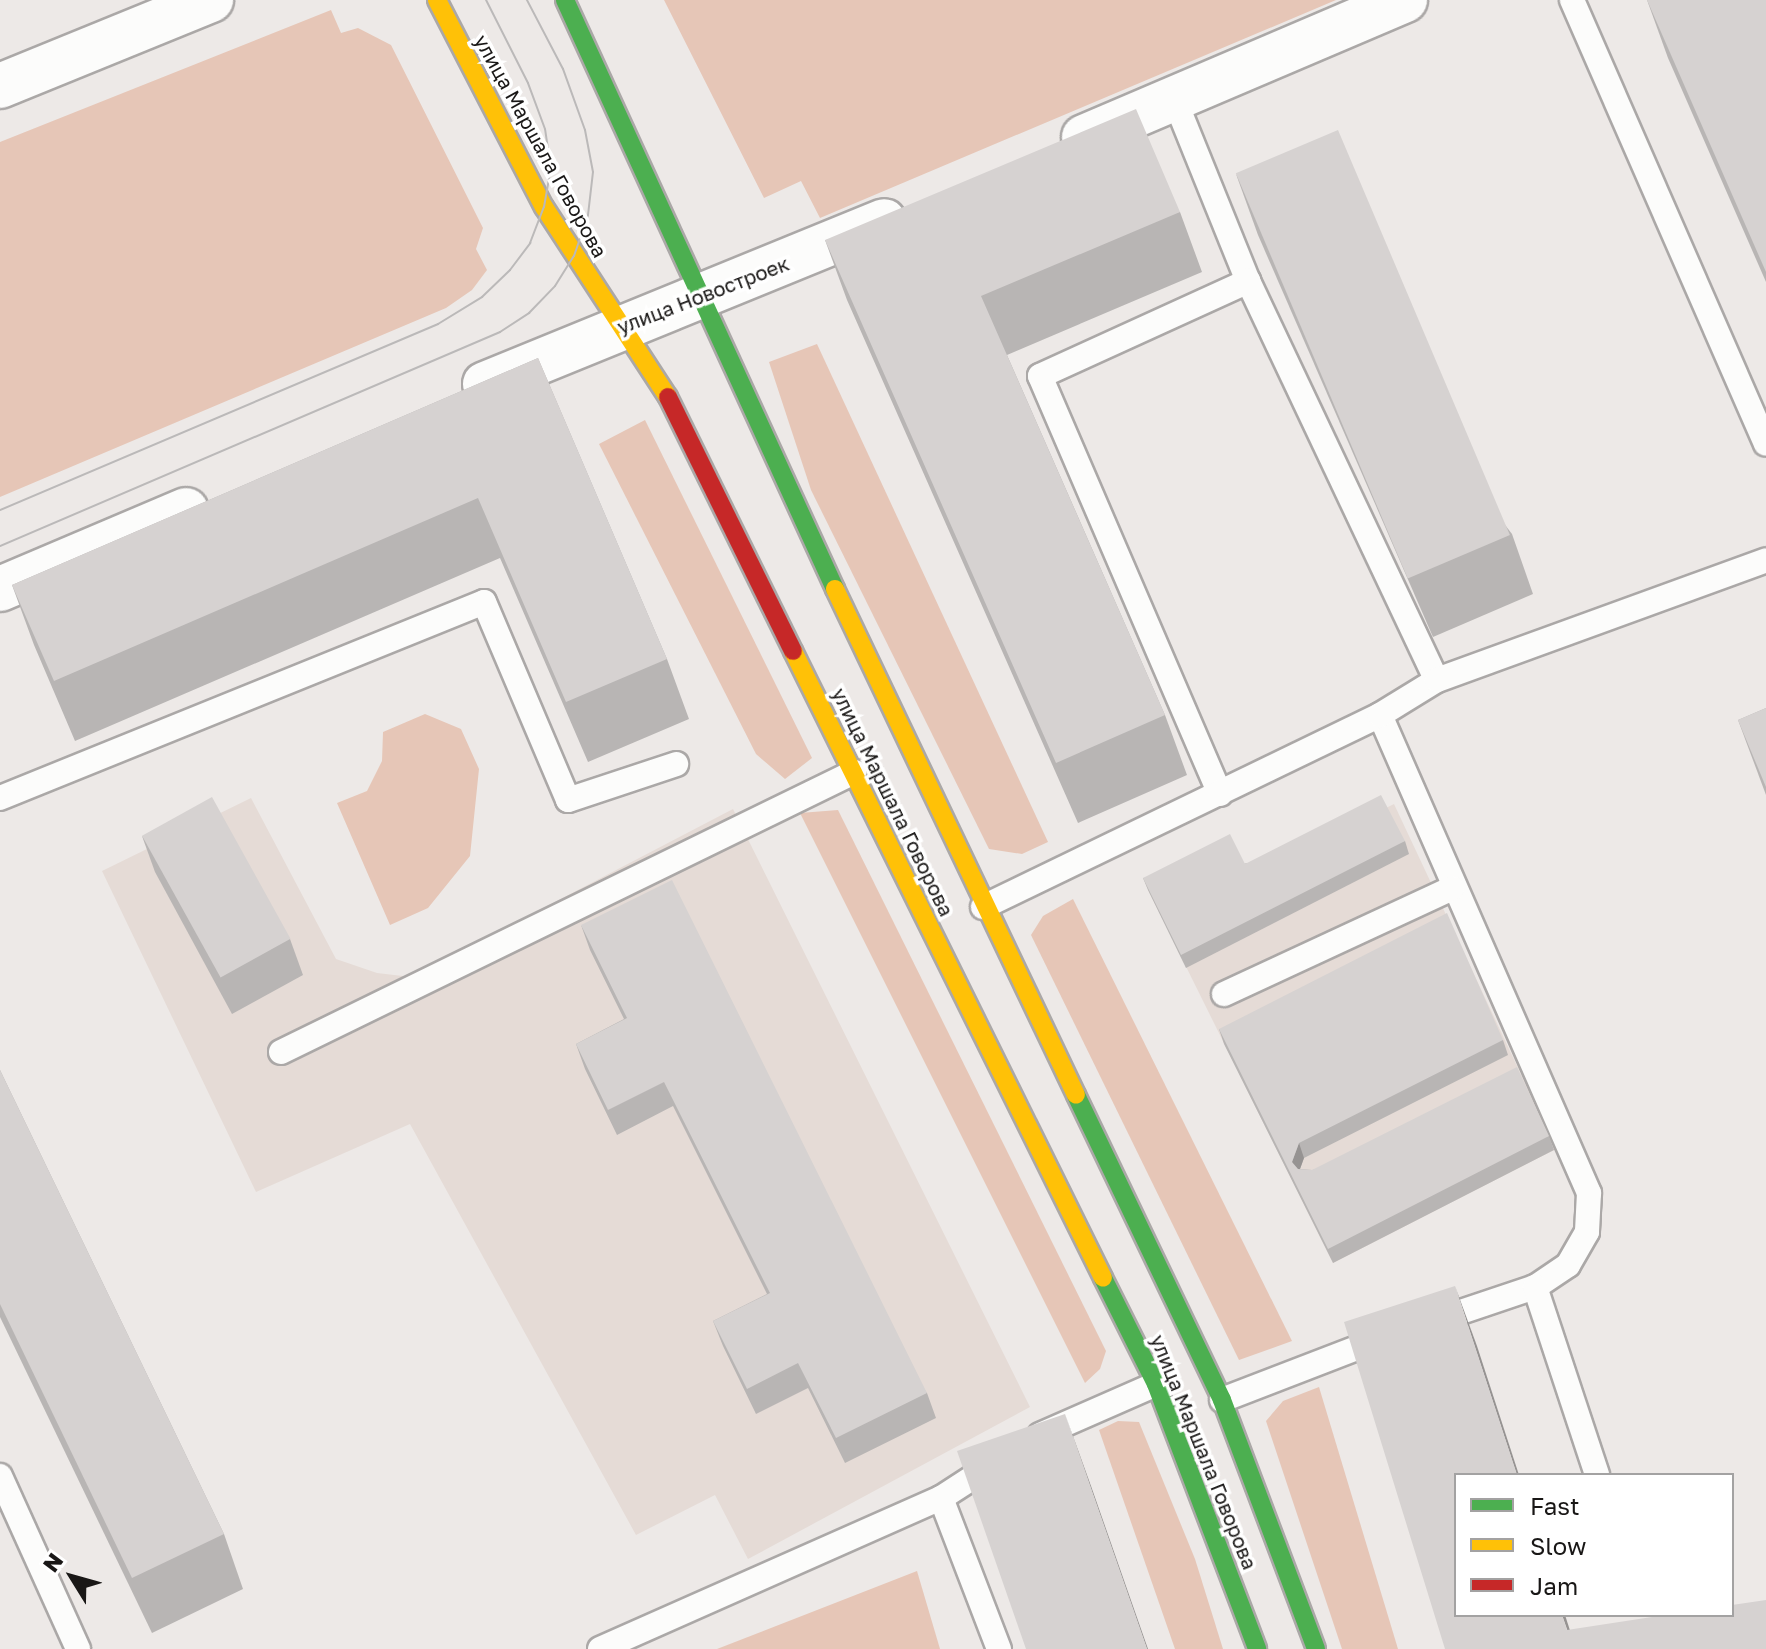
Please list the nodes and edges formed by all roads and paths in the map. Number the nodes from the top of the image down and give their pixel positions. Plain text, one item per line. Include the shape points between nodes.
1 (211, 0) edge
2 (437, 0) edge
3 (565, 0) edge
4 (1405, 0) edge
5 (1572, 0) edge
6 (0, 86) edge
7 (1174, 98) junction
8 (1044, 153) edge
9 (915, 208) edge
10 (1248, 281) junction
11 (698, 297) junction
12 (621, 327) junction
13 (448, 399) edge
14 (1766, 443) edge
15 (217, 497) edge
16 (1766, 560) edge
17 (0, 589) edge
18 (1437, 680) junction
19 (1380, 715) junction
20 (676, 764) dead end
21 (854, 772) junction
22 (1220, 794) junction
23 (0, 798) edge
24 (1452, 888) junction
25 (983, 907) junction
26 (1224, 994) dead end
27 (281, 1052) dead end
28 (1533, 1059) junction
29 (1505, 1073) edge
30 (1535, 1287) junction
31 (1156, 1384) junction
32 (1222, 1400) junction
33 (1596, 1473) edge
34 (0, 1476) edge
35 (941, 1498) junction
36 (78, 1649) edge
37 (600, 1649) edge
38 (999, 1649) edge
39 (1257, 1649) edge
40 (1316, 1649) edge

1 - 6 street
2 - 12 main road, улица Маршала Говорова via 544,207
3 - 11 main road, улица Маршала Говорова
4 - 7 street
5 - 14 lane
7 - 8 street
7 - 10 lane
9 - 11 street, улица Новостроек
10 - 18 lane
10 - 22 lane via 1040,376
11 - 12 street, улица Новостроек
11 - 25 main road, улица Маршала Говорова
12 - 13 street, улица Новостроек
12 - 21 main road, улица Маршала Говорова via 664,390
15 - 17 street
16 - 18 lane
18 - 19 lane
19 - 22 lane
19 - 24 lane
20 - 23 lane via 568,800 484,602
21 - 27 lane
21 - 31 main road, улица Маршала Говорова
22 - 25 lane via 1170,813
24 - 26 lane
24 - 28 lane
25 - 32 main road, улица Маршала Говорова
28 - 29 lane
28 - 30 lane via 1589,1193 1587,1232 1568,1265
30 - 32 lane
30 - 33 lane
31 - 35 lane via 1058,1423
31 - 39 main road, улица Маршала Говорова
32 - 40 main road, улица Маршала Говорова
34 - 36 lane
35 - 37 lane
35 - 38 lane

